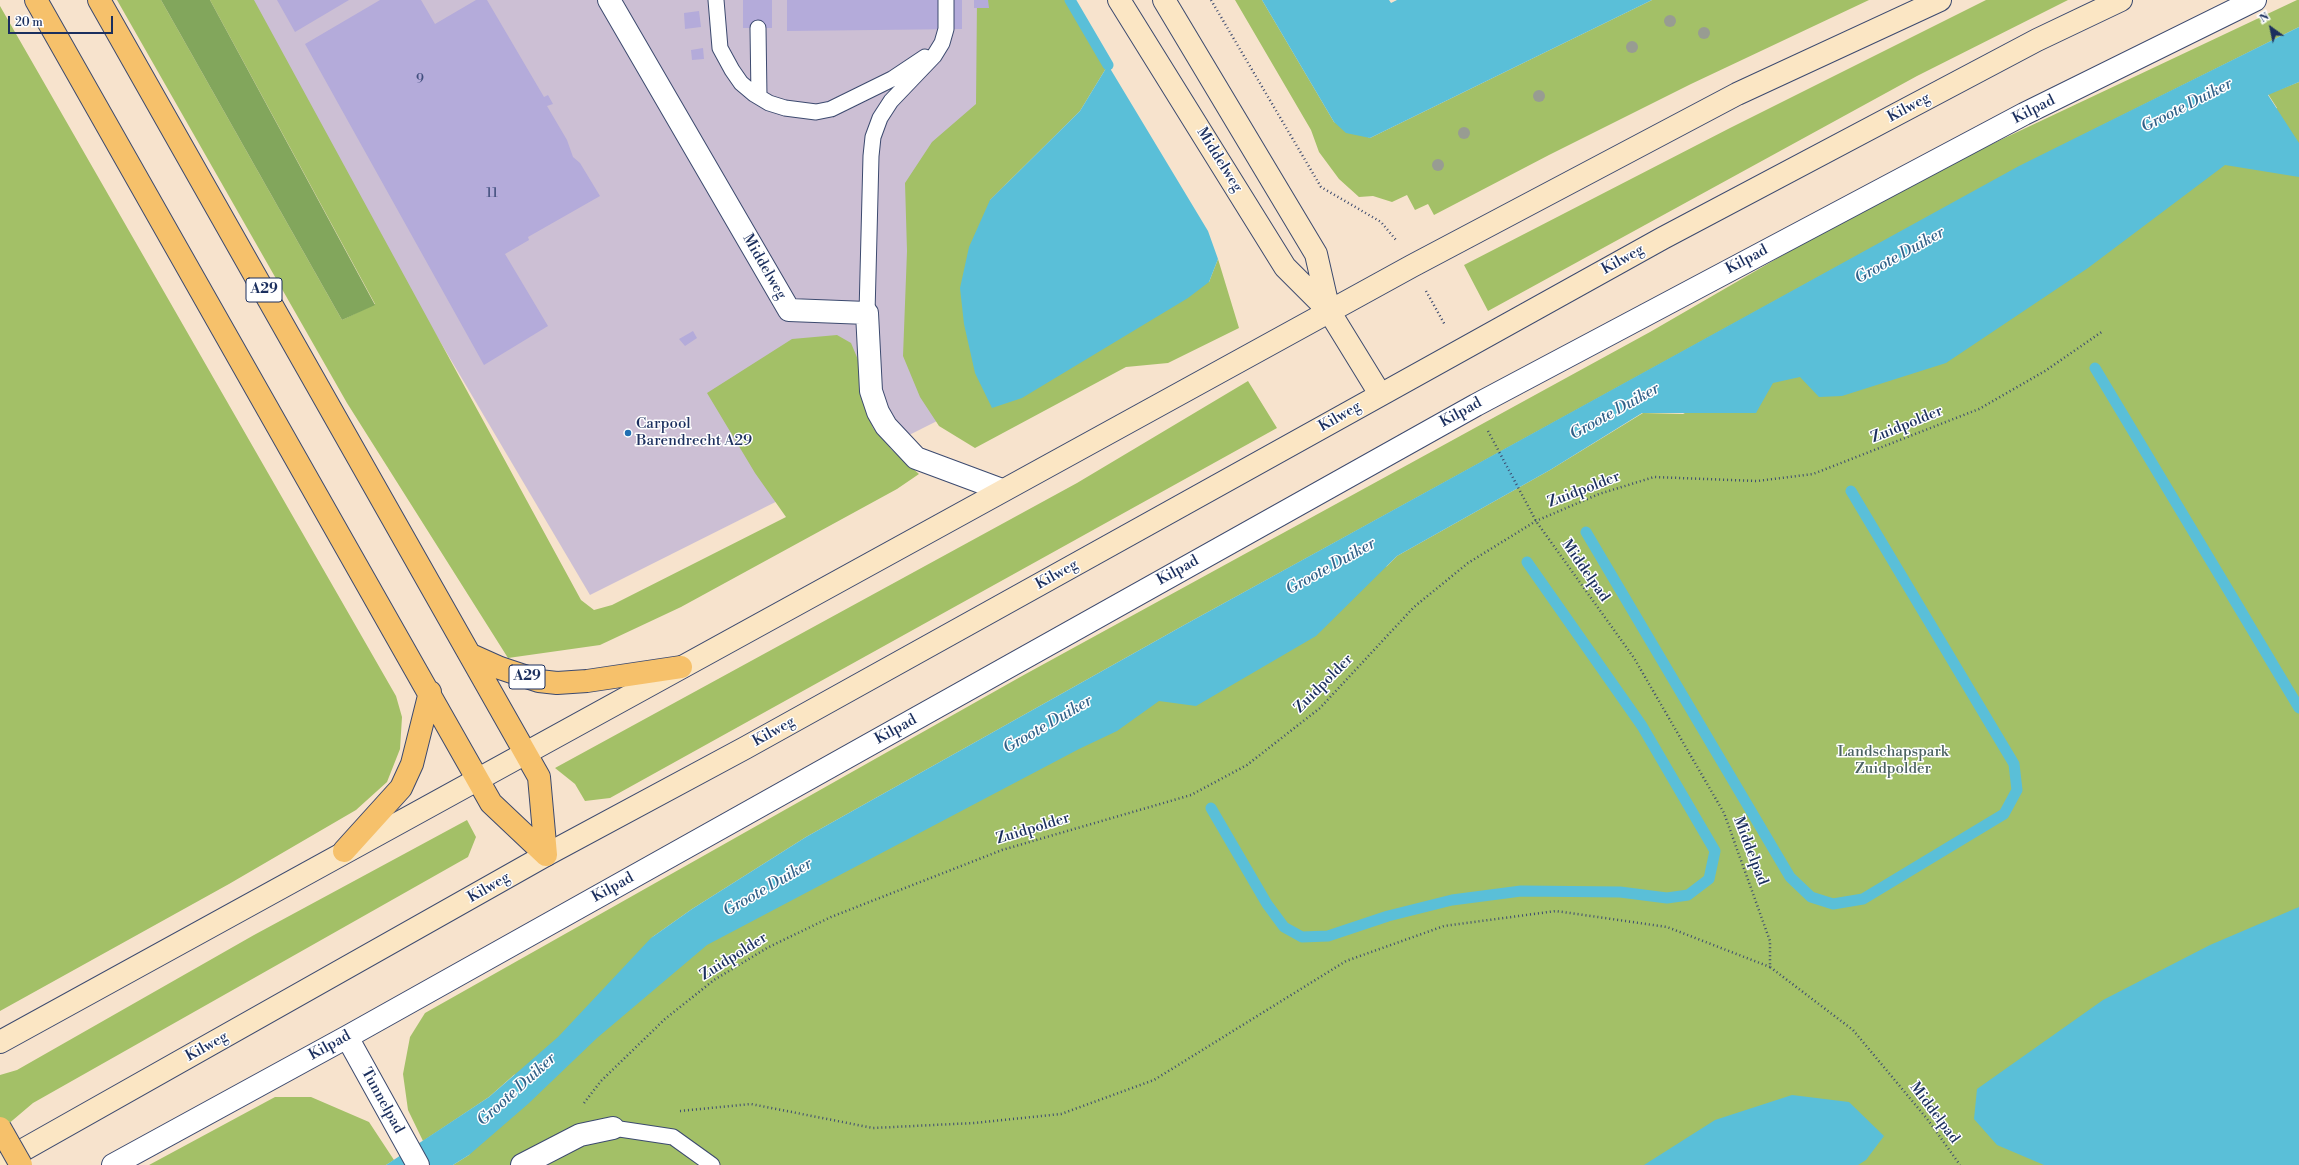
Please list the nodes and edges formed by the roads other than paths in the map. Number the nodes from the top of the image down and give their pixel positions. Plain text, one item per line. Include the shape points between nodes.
1 (36, 0) edge
2 (99, 0) edge
3 (609, 0) edge
4 (716, 0) edge
5 (946, 0) edge
6 (1119, 0) edge
7 (1164, 0) edge
8 (1940, 0) edge
9 (2121, 0) edge
10 (2256, 0) edge
11 (758, 28) dead end
12 (942, 43) junction
13 (759, 97) junction
14 (1329, 311) junction
15 (867, 313) junction
16 (1380, 394) junction
17 (1002, 490) junction
18 (471, 655) junction
19 (681, 667) junction
20 (430, 692) junction
21 (526, 753) junction
22 (478, 779) junction
23 (344, 851) junction
24 (546, 855) junction
25 (347, 1037) junction
26 (0, 1042) edge
27 (0, 1128) edge
28 (613, 1128) joint
29 (0, 1163) edge
30 (21, 1165) edge
31 (113, 1165) edge
32 (418, 1165) edge
33 (522, 1165) edge
34 (712, 1165) edge

1 - 20 highway
2 - 18 highway, A29
3 - 15 street, Middelweg via 789,310
4 - 13 lane via 720,48 741,83
5 - 12 lane via 946,29
6 - 14 main road, Middelweg via 1285,267
7 - 14 main road, Middelweg via 1316,254
8 - 14 main road via 1737,94
9 - 16 main road, Kilweg via 2037,40 1663,238
10 - 25 street, Kilpad via 2024,114 1476,405
11 - 13 lane
12 - 13 lane via 892,79 831,109 802,111 769,103
12 - 15 lane via 934,56 891,101 880,118 873,137
14 - 16 main road, Middelweg
14 - 17 main road
15 - 17 street via 871,391 886,426 916,458
16 - 24 main road, Kilweg via 752,744
17 - 19 main road
18 - 19 highway, A29 via 539,681 558,683
18 - 21 highway, A29
19 - 21 main road
20 - 22 highway
20 - 23 highway via 412,764 401,788
21 - 22 main road
21 - 24 highway, A29 via 539,777
22 - 23 main road
22 - 24 highway via 491,802
23 - 26 main road
24 - 29 main road, Kilweg
25 - 31 street, Kilpad
25 - 32 street, Tunnelpad
27 - 30 highway, bridge
28 - 33 street via 580,1135
28 - 34 lane via 673,1138

